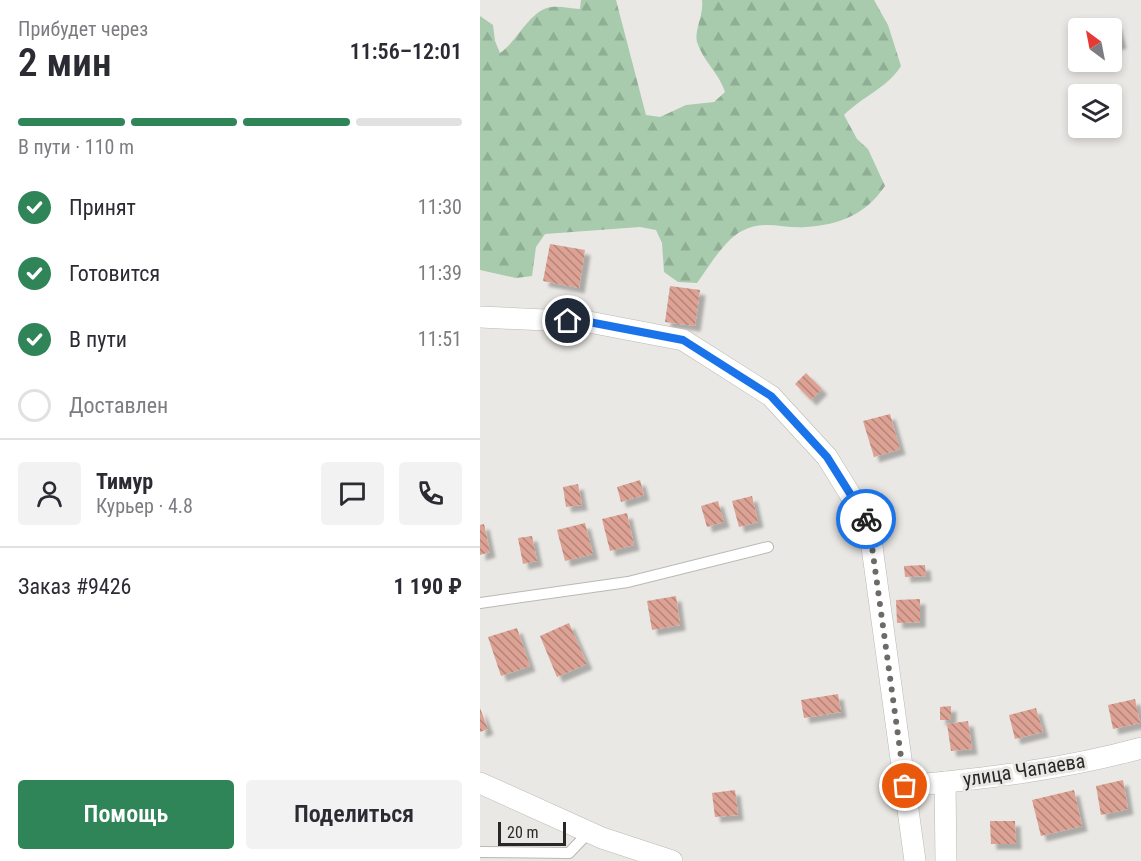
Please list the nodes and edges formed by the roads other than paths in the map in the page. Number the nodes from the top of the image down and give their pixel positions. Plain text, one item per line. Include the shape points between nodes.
1 (480, 317) edge
2 (768, 547) dead end
3 (480, 603) edge
4 (1141, 748) edge
5 (945, 782) junction
6 (480, 783) edge
7 (905, 786) junction
8 (591, 831) junction
9 (480, 852) edge
10 (567, 857) edge
11 (672, 861) edge
12 (915, 861) edge
13 (946, 861) edge

1 - 7 street via 589,322 683,340 771,396 827,457 869,525
2 - 3 lane via 628,582
4 - 5 street, улица Чапаева via 1106,758
5 - 7 street, улица Чапаева
5 - 13 street
6 - 8 street
7 - 12 street
8 - 10 lane
8 - 11 street
9 - 10 lane

